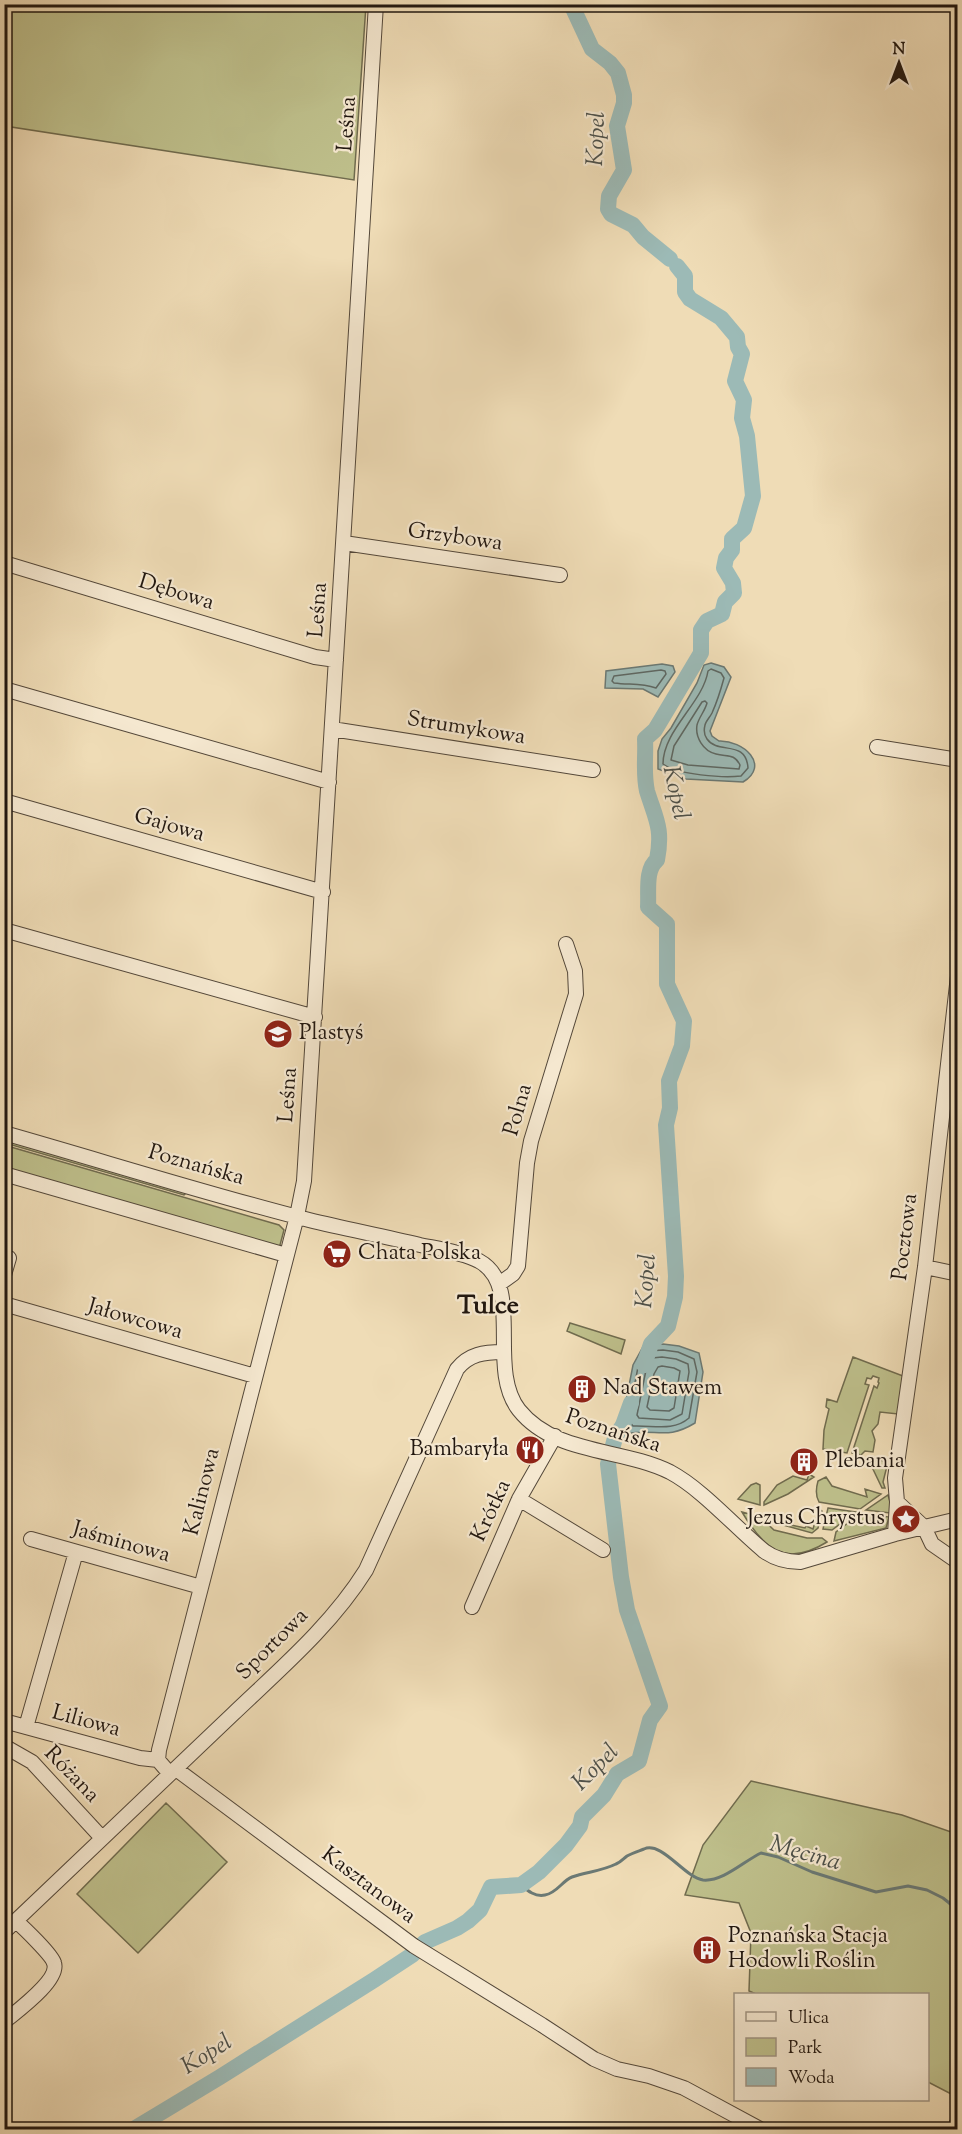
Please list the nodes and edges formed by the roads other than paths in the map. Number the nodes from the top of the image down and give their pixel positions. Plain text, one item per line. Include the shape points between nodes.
1 (376, 4) edge
2 (344, 543) junction
3 (4, 563) edge
4 (560, 575) dead end
5 (336, 660) junction
6 (4, 689) edge
7 (332, 729) junction
8 (877, 747) dead end
9 (957, 760) edge
10 (593, 770) dead end
11 (329, 782) junction
12 (4, 801) edge
13 (322, 892) junction
14 (4, 930) edge
15 (566, 944) dead end
16 (957, 976) edge
17 (315, 1017) junction
18 (4, 1133) edge
19 (4, 1174) edge
20 (297, 1216) junction
21 (286, 1255) junction
22 (9, 1258) dead end
23 (925, 1267) junction
24 (957, 1274) edge
25 (4, 1275) edge
26 (499, 1284) junction
27 (4, 1304) edge
28 (503, 1352) junction
29 (255, 1376) junction
30 (555, 1436) junction
31 (519, 1499) junction
32 (897, 1502) junction
33 (957, 1519) edge
34 (924, 1527) junction
35 (895, 1534) junction
36 (31, 1539) dead end
37 (603, 1550) dead end
38 (76, 1552) junction
39 (957, 1563) edge
40 (201, 1587) junction
41 (472, 1606) dead end
42 (4, 1721) edge
43 (26, 1727) junction
44 (4, 1746) edge
45 (158, 1760) junction
46 (173, 1771) junction
47 (102, 1838) junction
48 (16, 1921) junction
49 (4, 1932) edge
50 (4, 2022) edge
51 (957, 2121) edge
52 (762, 2130) edge
53 (954, 2130) edge

1 - 2 street, Leśna
2 - 4 street, Grzybowa
2 - 5 street, Leśna
3 - 5 street, Dębowa via 315,657
5 - 7 street, Leśna
6 - 11 street
7 - 10 street, Strumykowa
7 - 11 street, Leśna
8 - 9 street
11 - 13 street, Leśna
12 - 13 street, Gajowa
13 - 17 street, Leśna
14 - 17 street
15 - 26 street, Polna via 575,971 576,994 531,1141 518,1266
16 - 23 street, Pocztowa
17 - 20 street, Leśna via 304,1181
18 - 20 street, Poznańska
19 - 21 street
20 - 21 street, Kalinowa
20 - 26 street, Poznańska via 466,1256 488,1268
21 - 29 street, Kalinowa
22 - 25 street
23 - 24 street
23 - 32 street, Pocztowa via 895,1479
26 - 28 street, Poznańska
27 - 29 street, Jałowcowa
28 - 30 street, Poznańska via 514,1401 531,1422
28 - 46 street, Sportowa via 472,1356 457,1369 382,1536 354,1588 302,1648
29 - 40 street, Kalinowa
30 - 31 street, Krótka
30 - 35 street, Poznańska via 672,1474 779,1560 806,1560
31 - 37 street
31 - 41 street, Krótka
32 - 34 street
32 - 35 street, Pocztowa
33 - 34 street, Poznańska
34 - 35 street, Poznańska
34 - 39 street via 932,1544
36 - 38 street, Jaśminowa
38 - 40 street, Jaśminowa
38 - 43 street
40 - 45 street, Kalinowa
42 - 43 street, Liliowa
43 - 45 street, Liliowa
44 - 47 street, Różana via 32,1762
45 - 46 street
46 - 47 street, Sportowa
46 - 52 street, Kasztanowa via 427,1955 594,2059 684,2088
47 - 48 street, Sportowa
48 - 49 street, Sportowa
48 - 50 street via 52,1959 54,1971 50,1980
51 - 53 street

